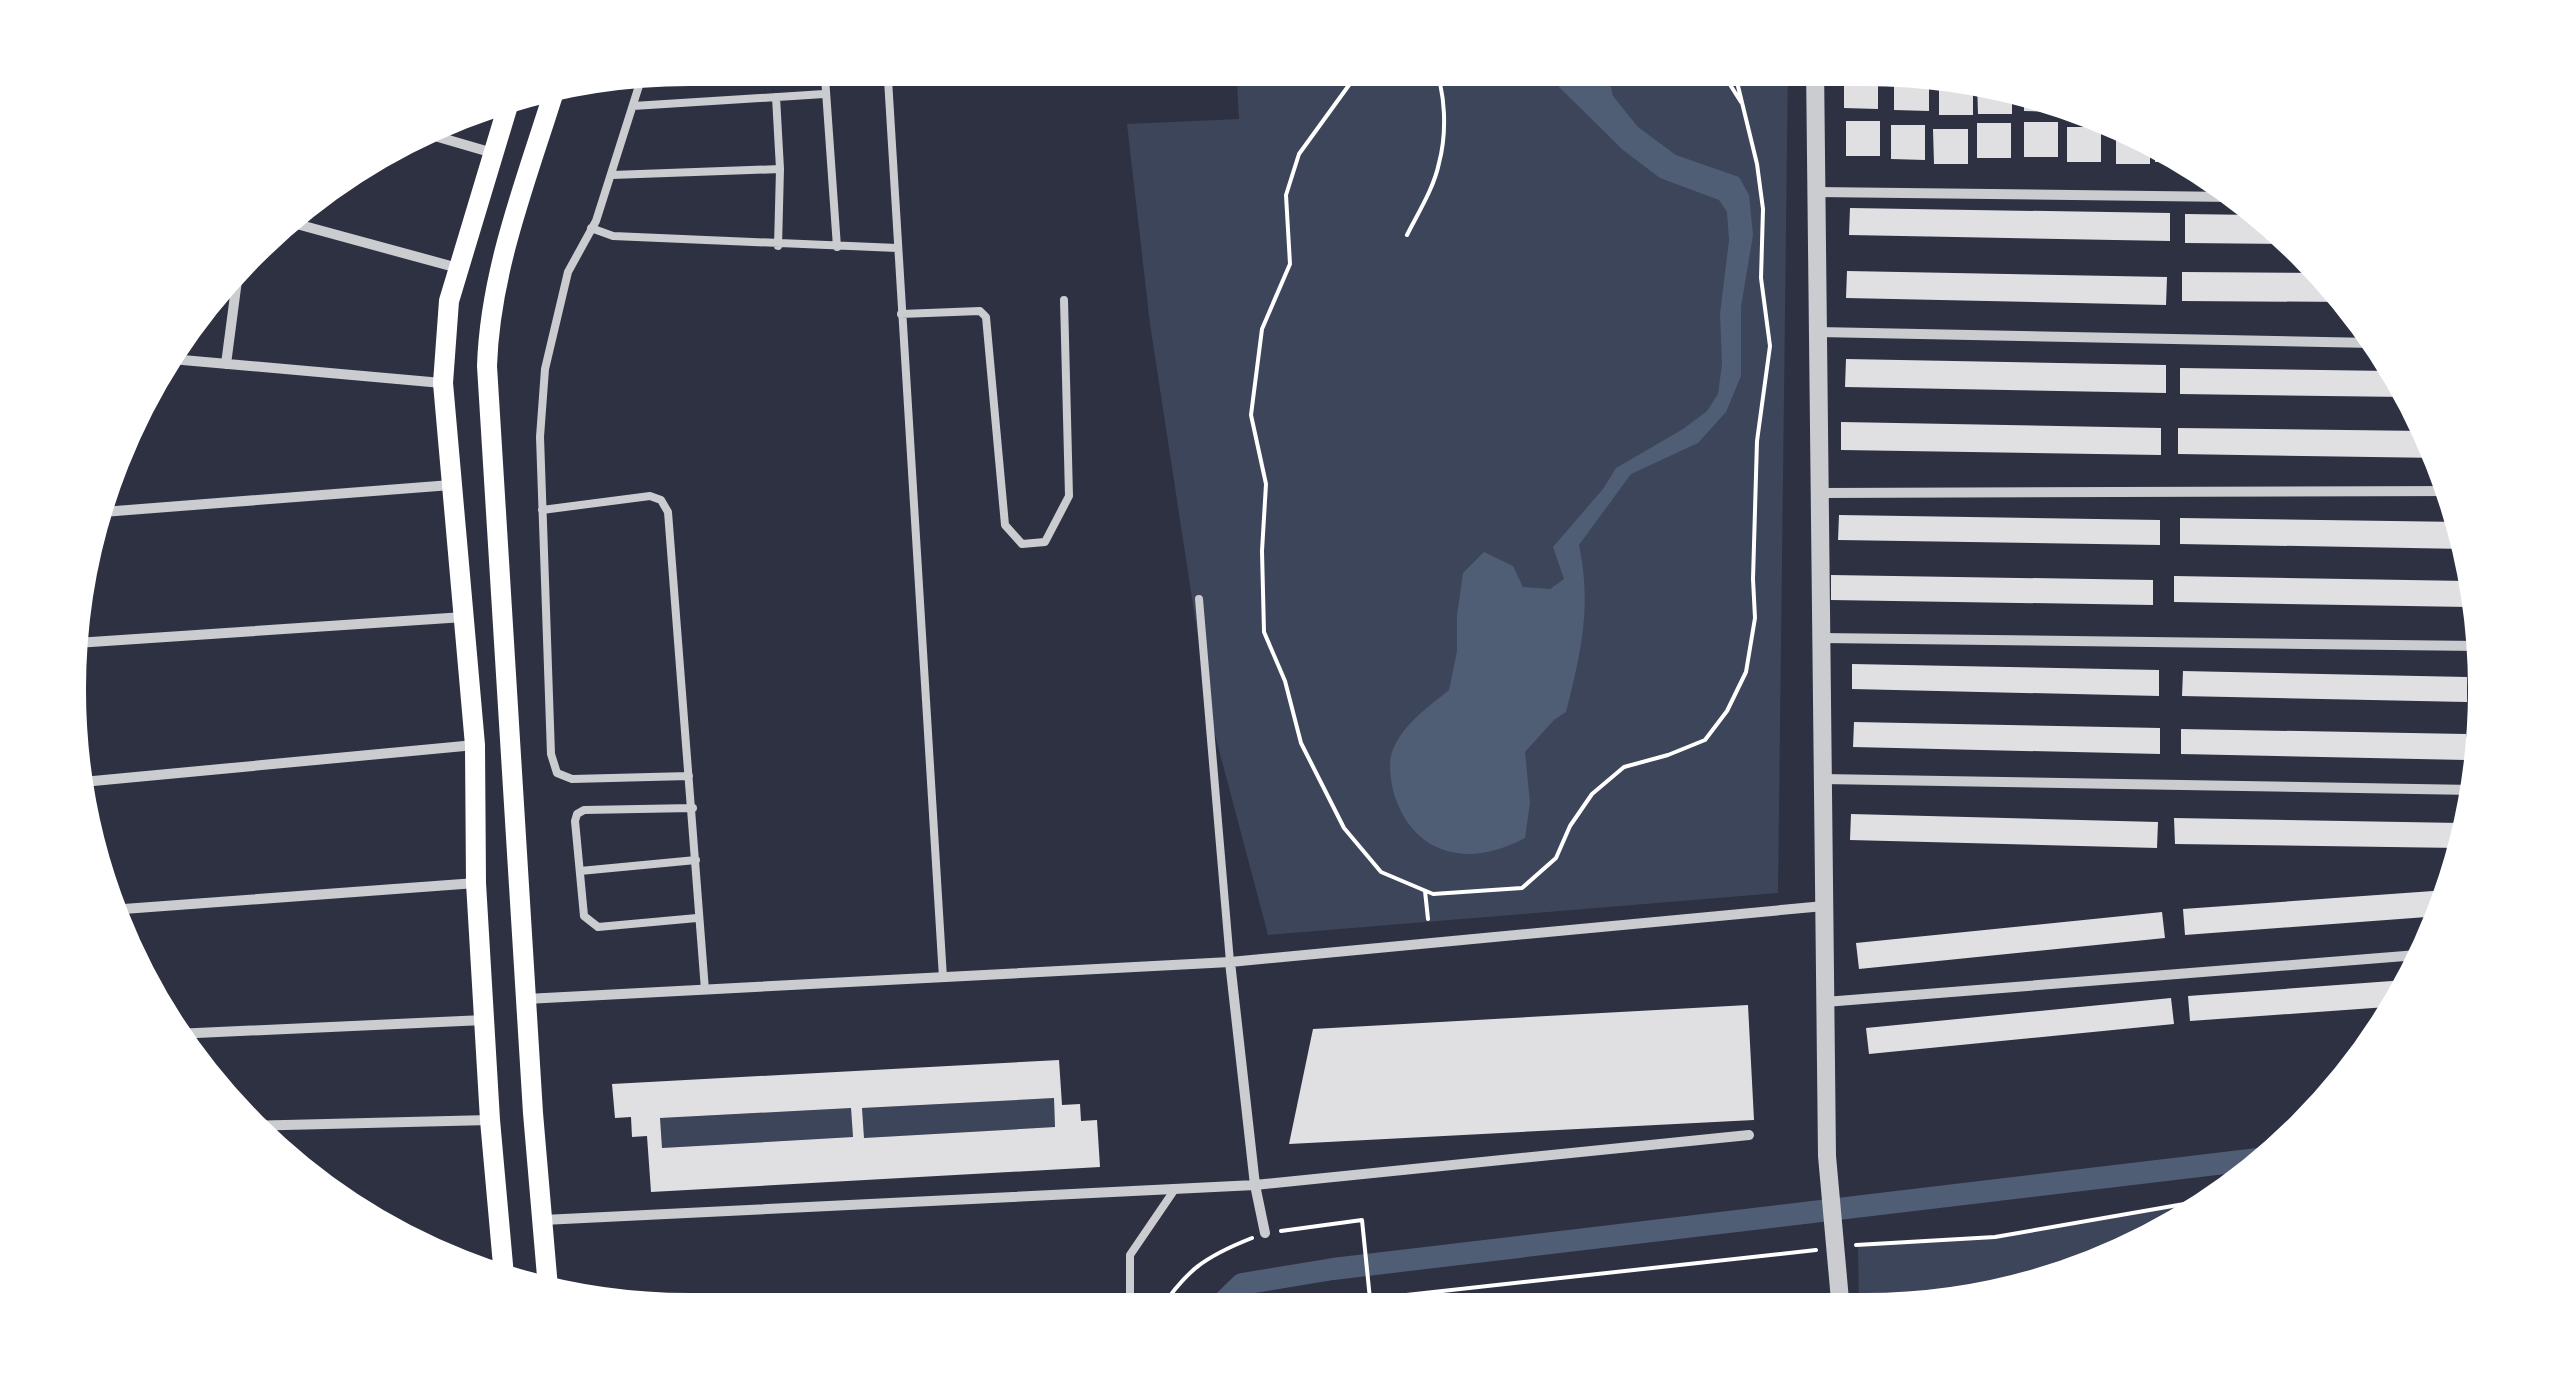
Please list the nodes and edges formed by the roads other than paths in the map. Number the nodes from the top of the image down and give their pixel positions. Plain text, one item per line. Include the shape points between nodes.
1 (824, 80) edge
2 (888, 80) edge
3 (1815, 80) edge
4 (640, 82) edge
5 (824, 94) junction
6 (552, 96) edge
7 (776, 97) junction
8 (633, 106) junction
9 (507, 108) edge
10 (435, 136) edge
11 (493, 152) junction
12 (780, 168) junction
13 (612, 174) junction
14 (1816, 192) junction
15 (2223, 197) edge
16 (296, 224) edge
17 (591, 228) junction
18 (778, 246) junction
19 (837, 247) junction
20 (897, 248) junction
21 (458, 268) junction
22 (238, 281) edge
23 (1064, 300) dead end
24 (901, 314) junction
25 (1818, 332) junction
26 (2365, 343) edge
27 (178, 360) edge
28 (226, 364) junction
29 (443, 383) junction
30 (452, 485) junction
31 (2441, 491) edge
32 (1820, 493) junction
33 (542, 510) junction
34 (107, 512) edge
35 (1199, 599) dead end
36 (465, 618) junction
37 (1821, 638) junction
38 (82, 643) edge
39 (2473, 646) edge
40 (475, 745) junction
41 (689, 776) junction
42 (1822, 778) junction
43 (87, 782) edge
44 (2465, 790) edge
45 (694, 808) junction
46 (696, 860) junction
47 (580, 871) junction
48 (476, 883) junction
49 (1824, 906) junction
50 (121, 909) edge
51 (698, 918) junction
52 (2413, 955) edge
53 (1230, 962) junction
54 (943, 978) junction
55 (705, 990) junction
56 (526, 999) junction
57 (1825, 1002) junction
58 (484, 1020) junction
59 (187, 1034) edge
60 (490, 1120) junction
61 (265, 1125) edge
62 (1749, 1135) dead end
63 (1255, 1185) junction
64 (1176, 1189) junction
65 (544, 1220) junction
66 (1264, 1233) road end
67 (503, 1270) edge
68 (548, 1282) edge
69 (1130, 1299) edge
70 (1839, 1299) edge

1 - 5 lane
2 - 20 lane
3 - 14 street
4 - 8 lane
5 - 7 lane
5 - 19 lane
6 - 56 main road via 505,254 487,366
7 - 8 lane
7 - 12 lane
8 - 13 lane
9 - 11 main road
10 - 11 street
11 - 21 main road
12 - 13 lane
12 - 18 lane
13 - 17 lane
14 - 15 street
14 - 25 street
16 - 21 street
17 - 18 lane via 613,236
17 - 33 lane via 568,272 545,370
18 - 19 lane
19 - 20 lane
20 - 24 lane
21 - 29 main road via 446,321
22 - 28 street
23 - 24 lane via 1069,496 1046,542 1022,544 1004,526 986,317 980,311
24 - 54 lane
25 - 26 street
25 - 32 street
27 - 28 street
28 - 29 street
29 - 30 main road
30 - 34 street
30 - 36 main road
31 - 32 street
32 - 37 street
33 - 41 lane via 557,773 572,779
33 - 41 lane via 650,496 668,512
35 - 53 lane
36 - 38 street
36 - 40 main road
37 - 39 street
37 - 42 street
40 - 43 street
40 - 48 main road
41 - 45 lane
42 - 44 street
42 - 49 street
45 - 46 lane
45 - 47 lane via 584,810 575,821
46 - 47 lane
46 - 51 lane
47 - 51 lane via 584,916 596,927
48 - 50 street
48 - 58 main road
49 - 53 street
49 - 57 street
51 - 55 lane
52 - 57 street
53 - 54 street
53 - 63 street
54 - 55 street
55 - 56 street
56 - 65 main road
57 - 70 street via 1826,1156
58 - 59 street
58 - 60 main road
60 - 61 street
60 - 67 main road
62 - 63 street
63 - 64 street
63 - 66 street
64 - 65 street
64 - 69 lane via 1130,1255
65 - 68 main road

